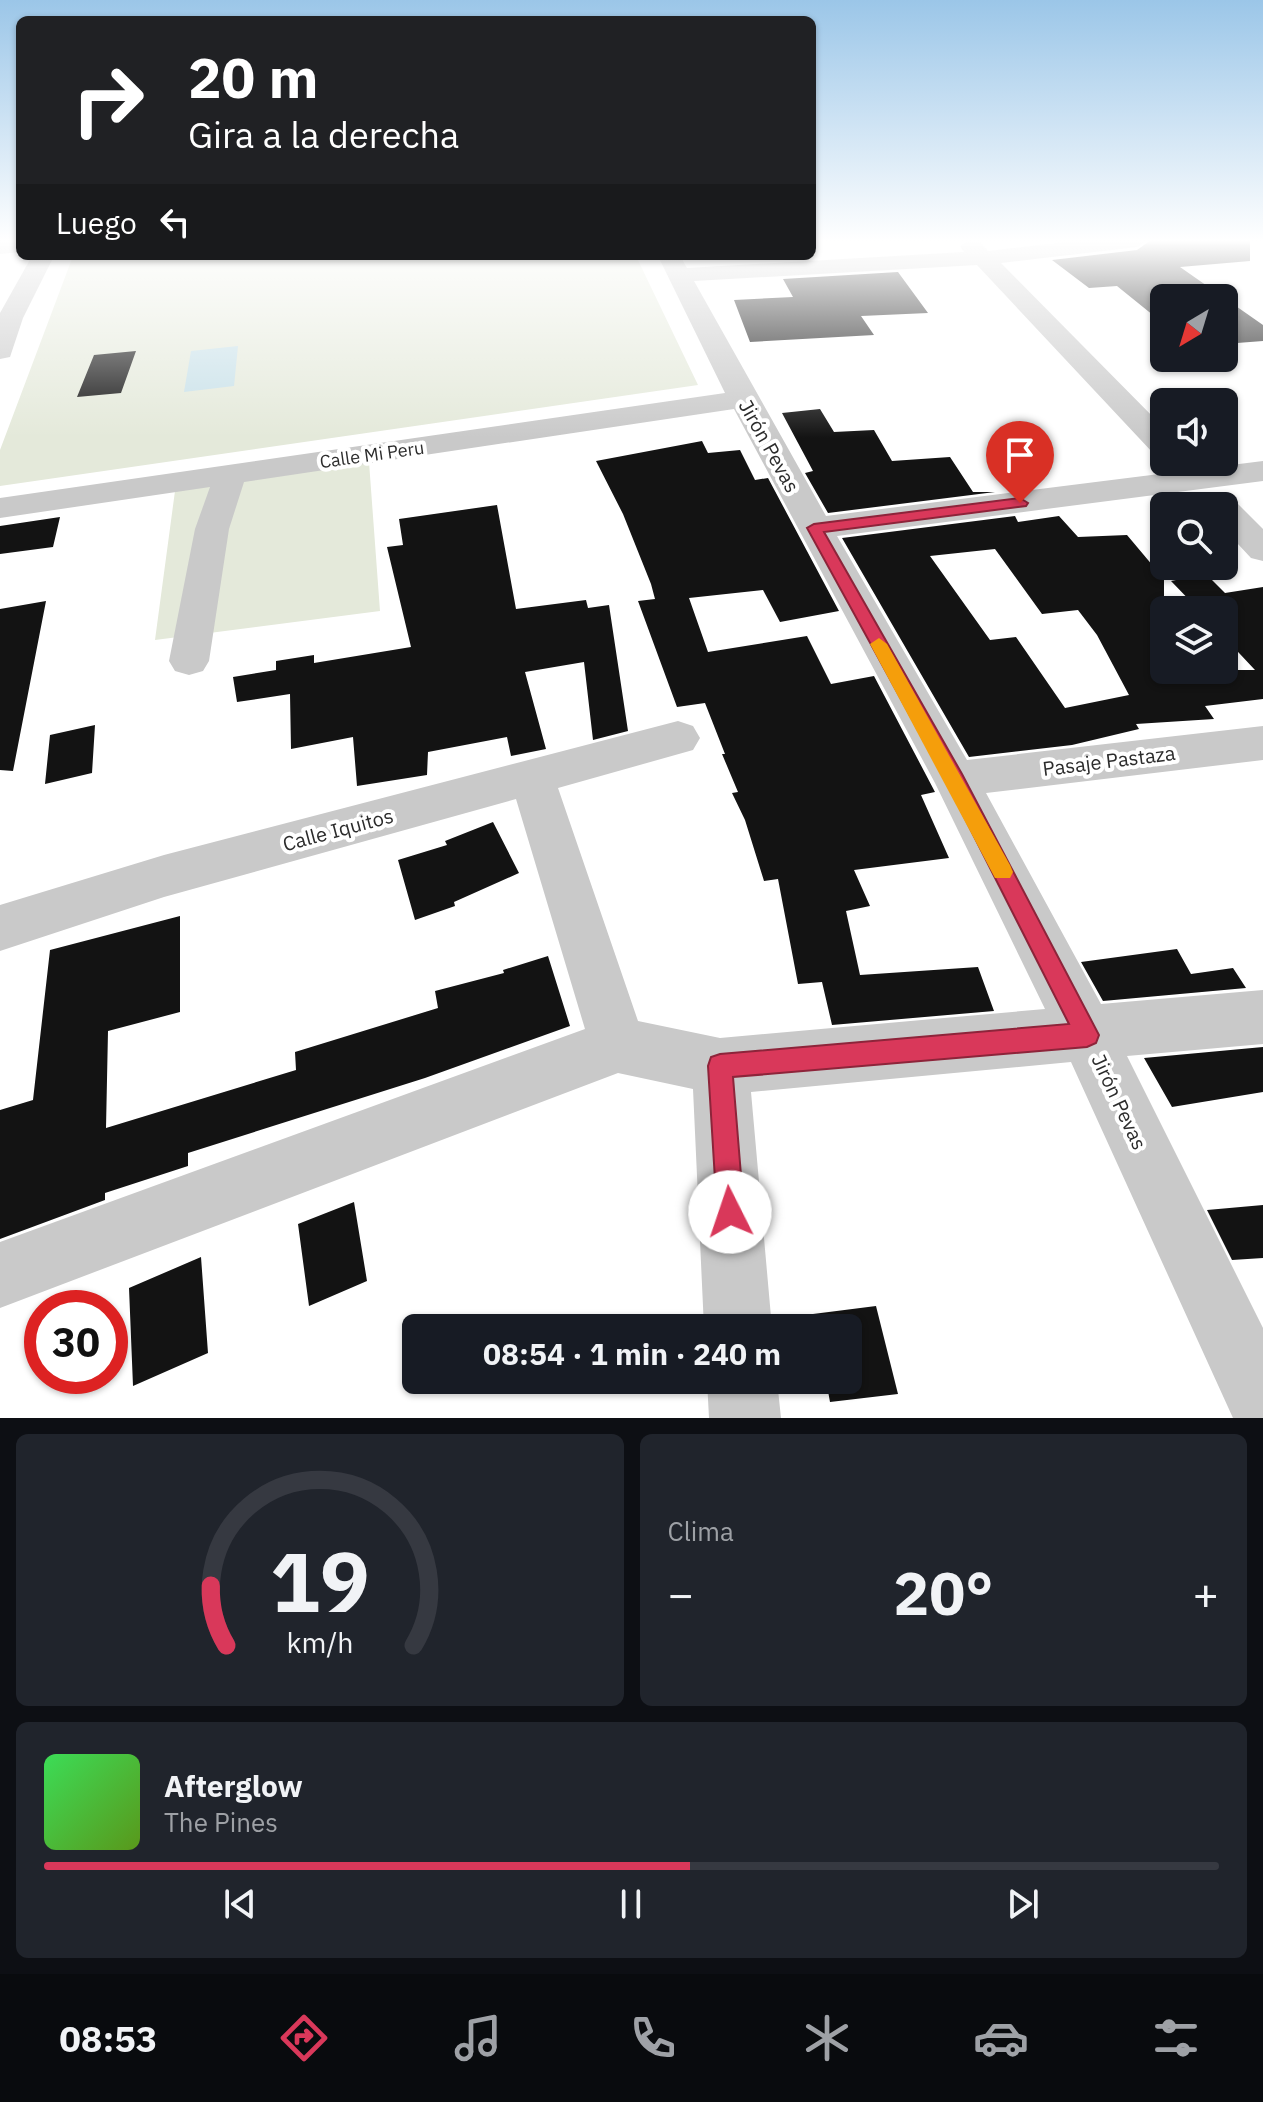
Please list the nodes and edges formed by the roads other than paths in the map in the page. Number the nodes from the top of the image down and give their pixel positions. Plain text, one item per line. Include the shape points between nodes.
1 (696, 306) edge
2 (1032, 306) edge
3 (5, 318) edge
4 (0, 351) edge
5 (743, 399) junction
6 (1150, 431) edge
7 (1238, 471) edge
8 (1263, 471) edge
9 (230, 475) junction
10 (1155, 476) edge
11 (1193, 476) edge
12 (1207, 492) edge
13 (0, 508) edge
14 (1238, 524) edge
15 (814, 528) junction
16 (1263, 550) edge
17 (189, 661) dead end
18 (678, 738) dead end
19 (1263, 743) edge
20 (532, 777) junction
21 (955, 779) junction
22 (0, 928) edge
23 (1263, 1017) edge
24 (1087, 1035) junction
25 (618, 1045) junction
26 (720, 1066) junction
27 (0, 1275) edge
28 (737, 1314) edge
29 (743, 1394) edge
30 (1263, 1404) edge
31 (745, 1418) edge

1 - 5 street, Jirón Pevas
2 - 6 street
3 - 4 street
5 - 9 street, Calle Mi Peru
5 - 15 street, Jirón Pevas
7 - 8 street
9 - 13 street, Calle Mi Peru
9 - 17 street via 212,529
10 - 15 street
11 - 12 street
14 - 16 street
15 - 21 street, Jirón Pevas
18 - 20 street, Calle Iquitos
19 - 21 street, Pasaje Pastaza
20 - 22 street, Calle Iquitos via 164,876
20 - 25 street
21 - 24 street, Jirón Pevas
23 - 24 street
24 - 26 street
24 - 30 street, Jirón Pevas
25 - 26 street
25 - 27 street
26 - 28 street
29 - 31 street

